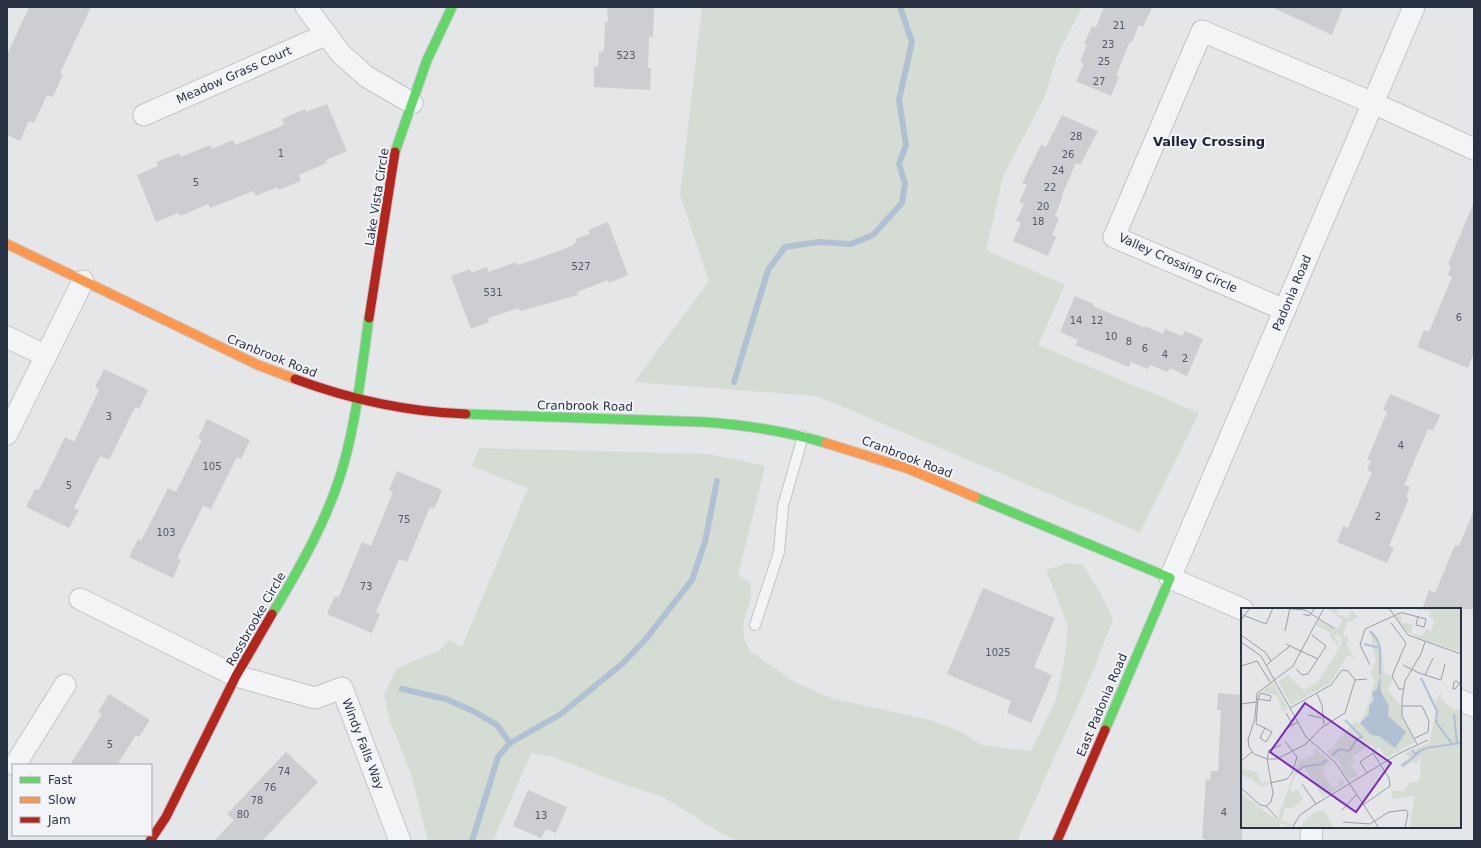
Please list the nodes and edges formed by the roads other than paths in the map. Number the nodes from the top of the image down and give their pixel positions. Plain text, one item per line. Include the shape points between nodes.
1 (306, 7) edge
2 (452, 7) edge
3 (1414, 7) edge
4 (325, 35) junction
5 (412, 103) junction
6 (1372, 103) junction
7 (144, 115) dead end
8 (1474, 149) edge
9 (7, 244) edge
10 (83, 281) junction
11 (1285, 310) junction
12 (7, 337) edge
13 (46, 356) junction
14 (357, 399) junction
15 (7, 434) edge
16 (803, 436) junction
17 (1170, 578) junction
18 (80, 599) dead end
19 (1241, 609) edge
20 (755, 625) dead end
21 (236, 676) junction
22 (65, 685) dead end
23 (1461, 700) edge
24 (1474, 706) edge
25 (16, 764) edge
26 (1312, 828) edge
27 (150, 841) edge
28 (400, 841) edge
29 (1056, 841) edge
30 (1311, 841) edge

1 - 4 street
2 - 5 street, Lake Vista Circle via 427,60
3 - 6 street, Padonia Road
4 - 5 street via 341,54 367,77
4 - 7 street, Meadow Grass Court
5 - 14 street, Lake Vista Circle via 394,152
6 - 8 street
6 - 11 street, Padonia Road
6 - 11 street, Valley Crossing Circle via 1202,31 1114,237
9 - 10 street, Cranbrook Road
10 - 13 street
10 - 14 street, Cranbrook Road via 258,365
11 - 17 street, Padonia Road
12 - 13 street
13 - 15 street
14 - 16 street, Cranbrook Road via 448,413 704,422 742,425
14 - 21 street, Rossbrooke Circle via 344,463 326,514 303,562
16 - 17 street, Cranbrook Road via 909,469
16 - 20 lane via 783,506 779,552
17 - 19 street
17 - 29 street, East Padonia Road
18 - 21 street, Windy Falls Way
21 - 27 street, Rossbrooke Circle via 166,817
21 - 28 street, Windy Falls Way via 315,698 342,688
22 - 25 street
23 - 24 street
26 - 30 street

